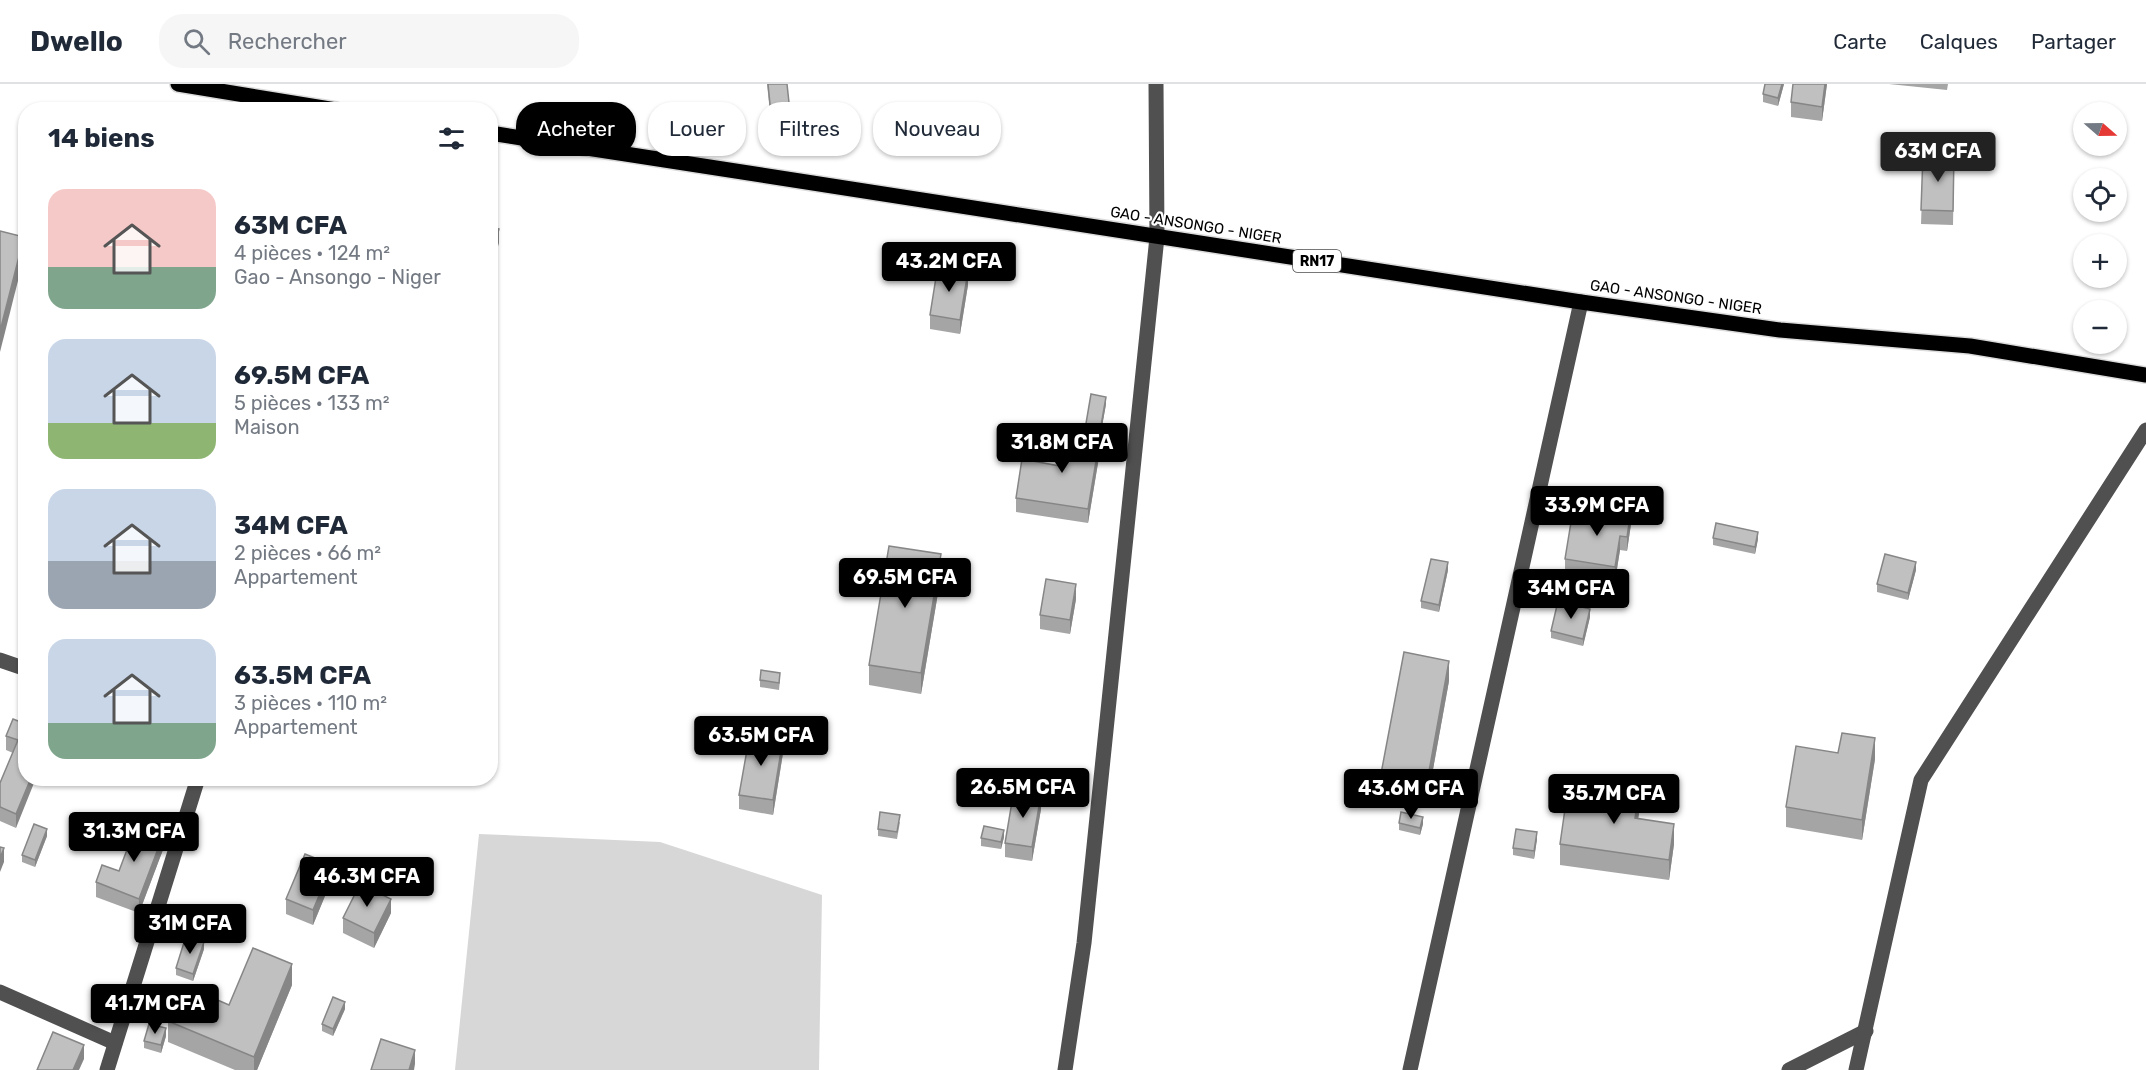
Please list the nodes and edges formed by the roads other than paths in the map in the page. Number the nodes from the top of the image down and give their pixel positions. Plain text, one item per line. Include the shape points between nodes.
1 (178, 84) edge
2 (1156, 84) edge
3 (237, 89) edge
4 (298, 102) edge
5 (498, 135) edge
6 (1157, 237) junction
7 (1581, 302) junction
8 (2146, 375) edge
9 (2146, 430) edge
10 (0, 660) edge
11 (18, 666) edge
12 (195, 786) edge
13 (0, 992) edge
14 (1866, 1031) junction
15 (115, 1043) junction
16 (107, 1070) edge
17 (1065, 1070) edge
18 (1410, 1070) edge
19 (1789, 1070) edge
20 (1856, 1070) edge

1 - 3 main road
2 - 6 street
3 - 4 main road
5 - 6 main road, GAO - ANSONGO - NIGER / RN17
6 - 7 main road, GAO - ANSONGO - NIGER / RN17
6 - 17 street via 1084,943
7 - 8 main road, GAO - ANSONGO - NIGER / RN17 via 1780,330 1970,346
7 - 18 street
9 - 14 street via 1922,780
10 - 11 street
12 - 15 street
13 - 15 street
14 - 19 street
14 - 20 street
15 - 16 street

